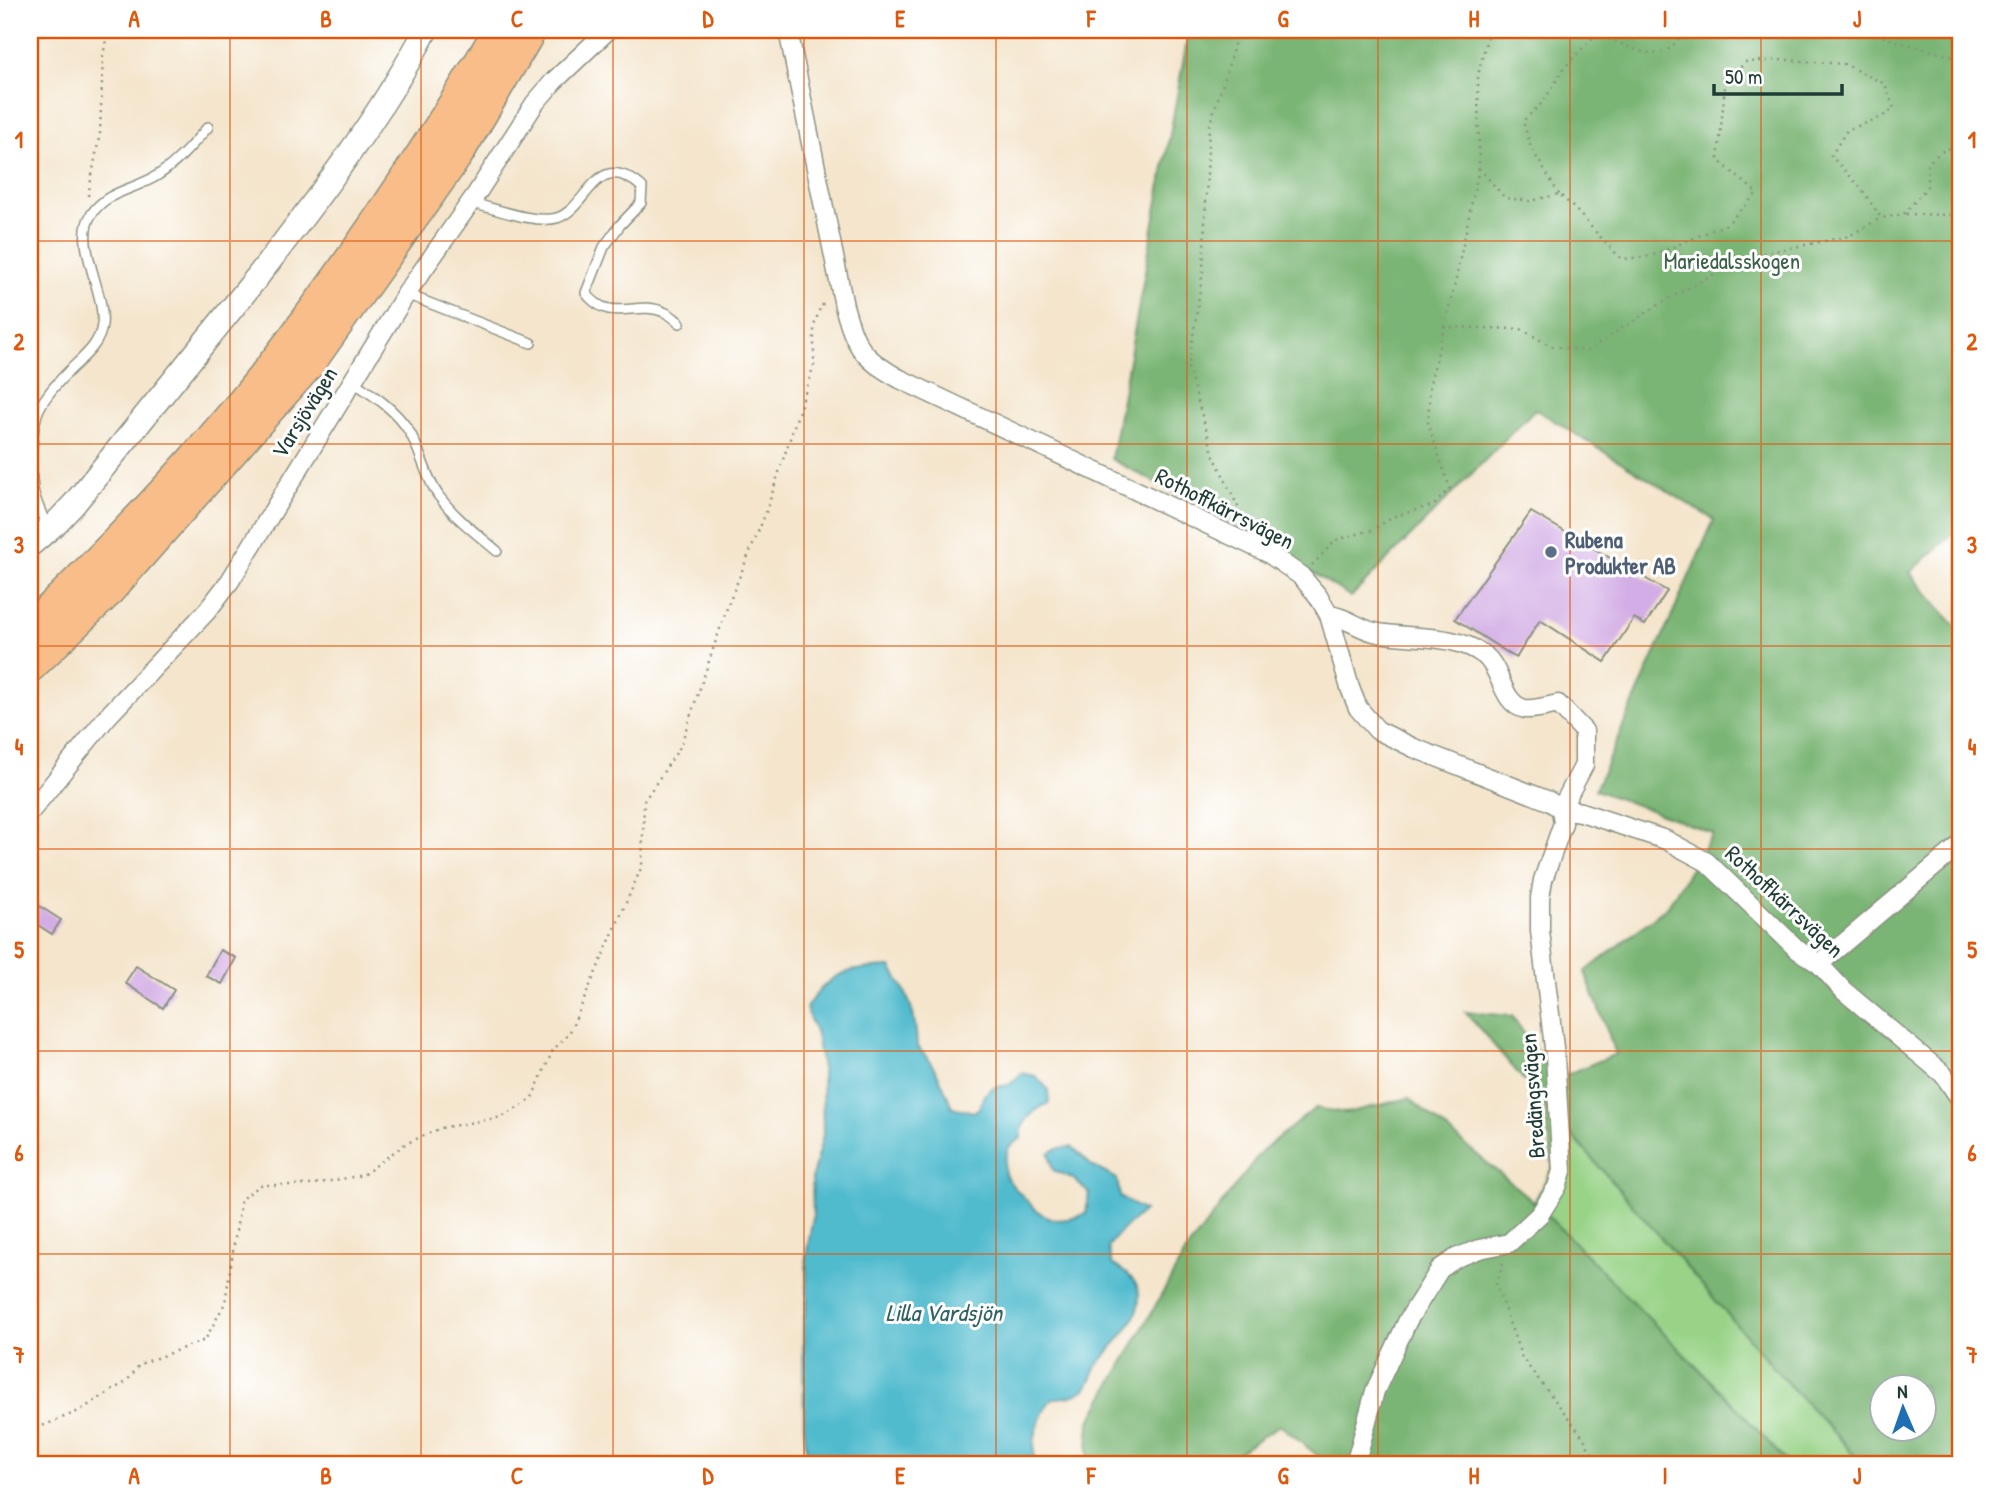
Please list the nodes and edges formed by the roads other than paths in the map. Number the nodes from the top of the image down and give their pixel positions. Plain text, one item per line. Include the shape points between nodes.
1 (426, 30) edge
2 (500, 30) edge
3 (530, 30) edge
4 (608, 30) edge
5 (788, 30) edge
6 (208, 127) dead end
7 (471, 203) junction
8 (406, 293) junction
9 (680, 323) dead end
10 (531, 343) dead end
11 (352, 381) junction
12 (48, 531) junction
13 (30, 545) edge
14 (498, 551) dead end
15 (1329, 615) junction
16 (30, 629) edge
17 (30, 666) edge
18 (1561, 809) junction
19 (30, 812) edge
20 (1961, 844) edge
21 (1819, 964) junction
22 (1961, 1100) edge
23 (1355, 1465) edge

1 - 12 street via 354,150 311,208 75,504
2 - 16 highway via 384,214 276,362 117,543
3 - 17 highway via 457,154 309,363 105,594
4 - 7 street, Varsjövägen via 535,103
5 - 15 street, Rothoffkärrsvägen via 844,306 857,345 866,356 880,368 1268,553 1301,576
6 - 12 lane via 180,160 155,177 103,200 90,216 85,229 102,325 96,344 60,380 38,412 33,444 33,490
7 - 8 street, Varsjövägen
7 - 9 lane via 543,220 560,217 594,182 614,173 630,177 642,187 641,203 604,247 586,293 596,305 617,312 646,308 665,312
8 - 10 lane
8 - 11 street, Varsjövägen
11 - 14 lane via 399,417 439,496
11 - 19 street, Varsjövägen via 254,545 215,601 107,717
12 - 13 street
15 - 18 street, Rothoffkärrsvägen via 1358,708 1377,730
15 - 18 street, Bredängsvägen via 1372,631 1466,646 1495,666 1510,700 1525,709 1558,704 1584,732 1584,765
18 - 21 street, Rothoffkärrsvägen via 1666,840 1707,862 1798,950
18 - 23 street, Bredängsvägen via 1563,823 1540,898 1555,1056 1562,1171 1558,1187 1509,1243 1479,1249 1440,1269 1408,1320 1375,1391
20 - 21 street
21 - 22 street, Rothoffkärrsvägen via 1844,991 1943,1074

